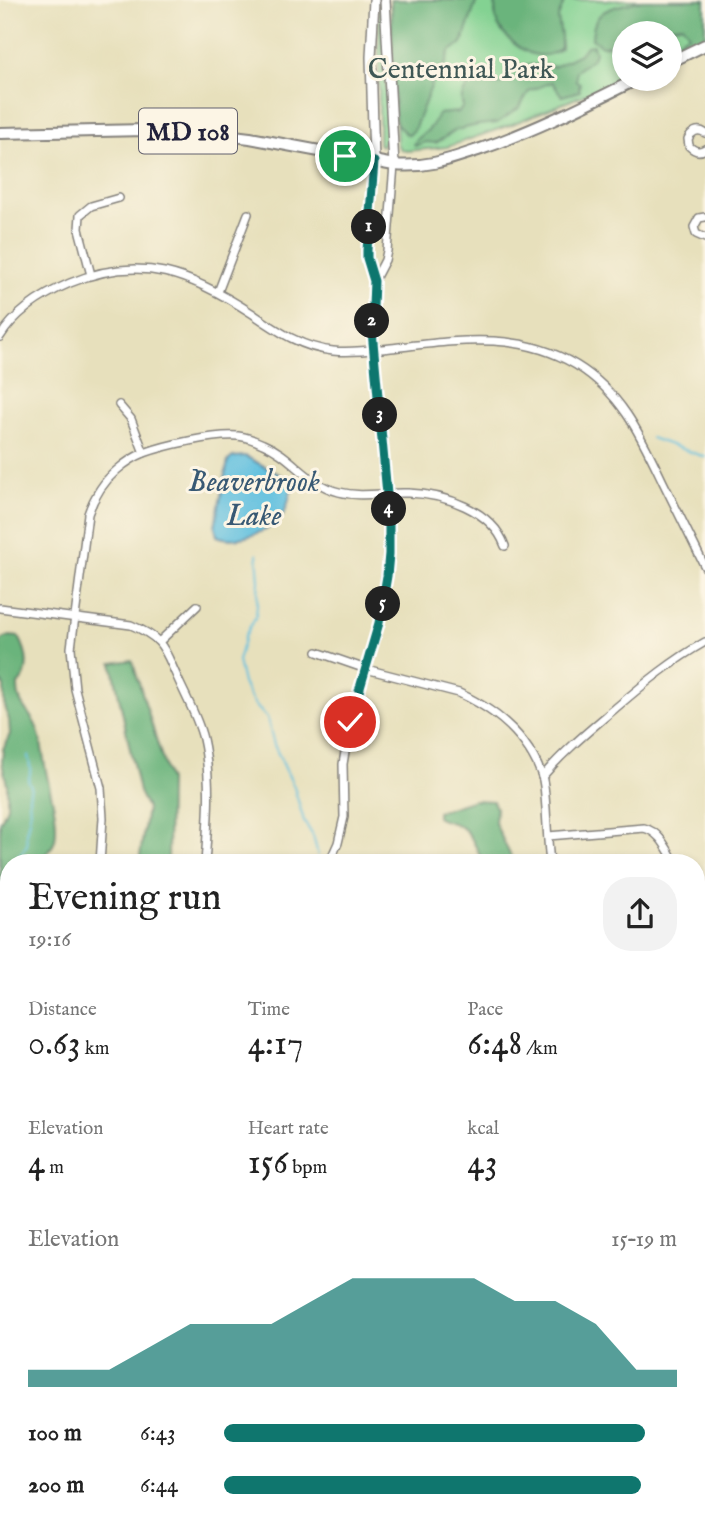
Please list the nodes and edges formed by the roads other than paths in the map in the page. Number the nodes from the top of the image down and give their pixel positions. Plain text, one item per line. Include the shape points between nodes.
1 (373, 0) edge
2 (385, 0) edge
3 (705, 45) edge
4 (682, 56) edge
5 (612, 91) edge
6 (705, 133) edge
7 (0, 134) edge
8 (705, 149) edge
9 (374, 162) junction
10 (394, 165) junction
11 (119, 198) dead end
12 (248, 214) dead end
13 (705, 217) edge
14 (705, 238) edge
15 (91, 275) junction
16 (374, 281) junction
17 (218, 292) junction
18 (0, 337) edge
19 (373, 350) junction
20 (119, 405) dead end
21 (144, 453) junction
22 (387, 494) junction
23 (505, 546) dead end
24 (705, 567) edge
25 (197, 606) dead end
26 (0, 608) edge
27 (74, 618) junction
28 (160, 641) junction
29 (705, 642) edge
30 (317, 652) dead end
31 (366, 669) junction
32 (542, 777) junction
33 (548, 836) junction
34 (101, 854) edge
35 (205, 854) edge
36 (333, 854) edge
37 (549, 854) edge
38 (670, 854) edge

1 - 9 street
2 - 10 street
3 - 4 main road
5 - 10 main road, MD 108 via 502,142 430,165
6 - 8 street via 696,131 688,139 695,151
7 - 9 main road, MD 108 via 208,132
9 - 10 main road, MD 108
9 - 16 street via 367,250
10 - 16 street via 387,251
11 - 15 street via 91,206 80,215 79,229
12 - 17 street
13 - 14 street via 694,227 696,234
15 - 17 street via 151,270 191,279
15 - 18 street via 34,302
16 - 19 street
17 - 19 street via 306,345 344,352
19 - 22 street
19 - 24 street via 501,340 540,349 576,365 602,385 627,414
20 - 21 street via 131,419
21 - 22 street via 214,437 240,437 279,452 311,480 332,490
21 - 27 street via 114,472 92,503
22 - 23 street via 422,494 463,506 497,530
22 - 31 street via 387,576
25 - 28 street
26 - 27 street
27 - 28 street via 131,625
27 - 34 street via 73,677 103,796
28 - 35 street via 204,745
29 - 32 street via 648,681 572,744
30 - 31 street
31 - 32 street via 450,690 489,709 515,732
31 - 36 street via 346,742 344,817
32 - 33 street
33 - 37 street
33 - 38 street via 644,828 655,833

